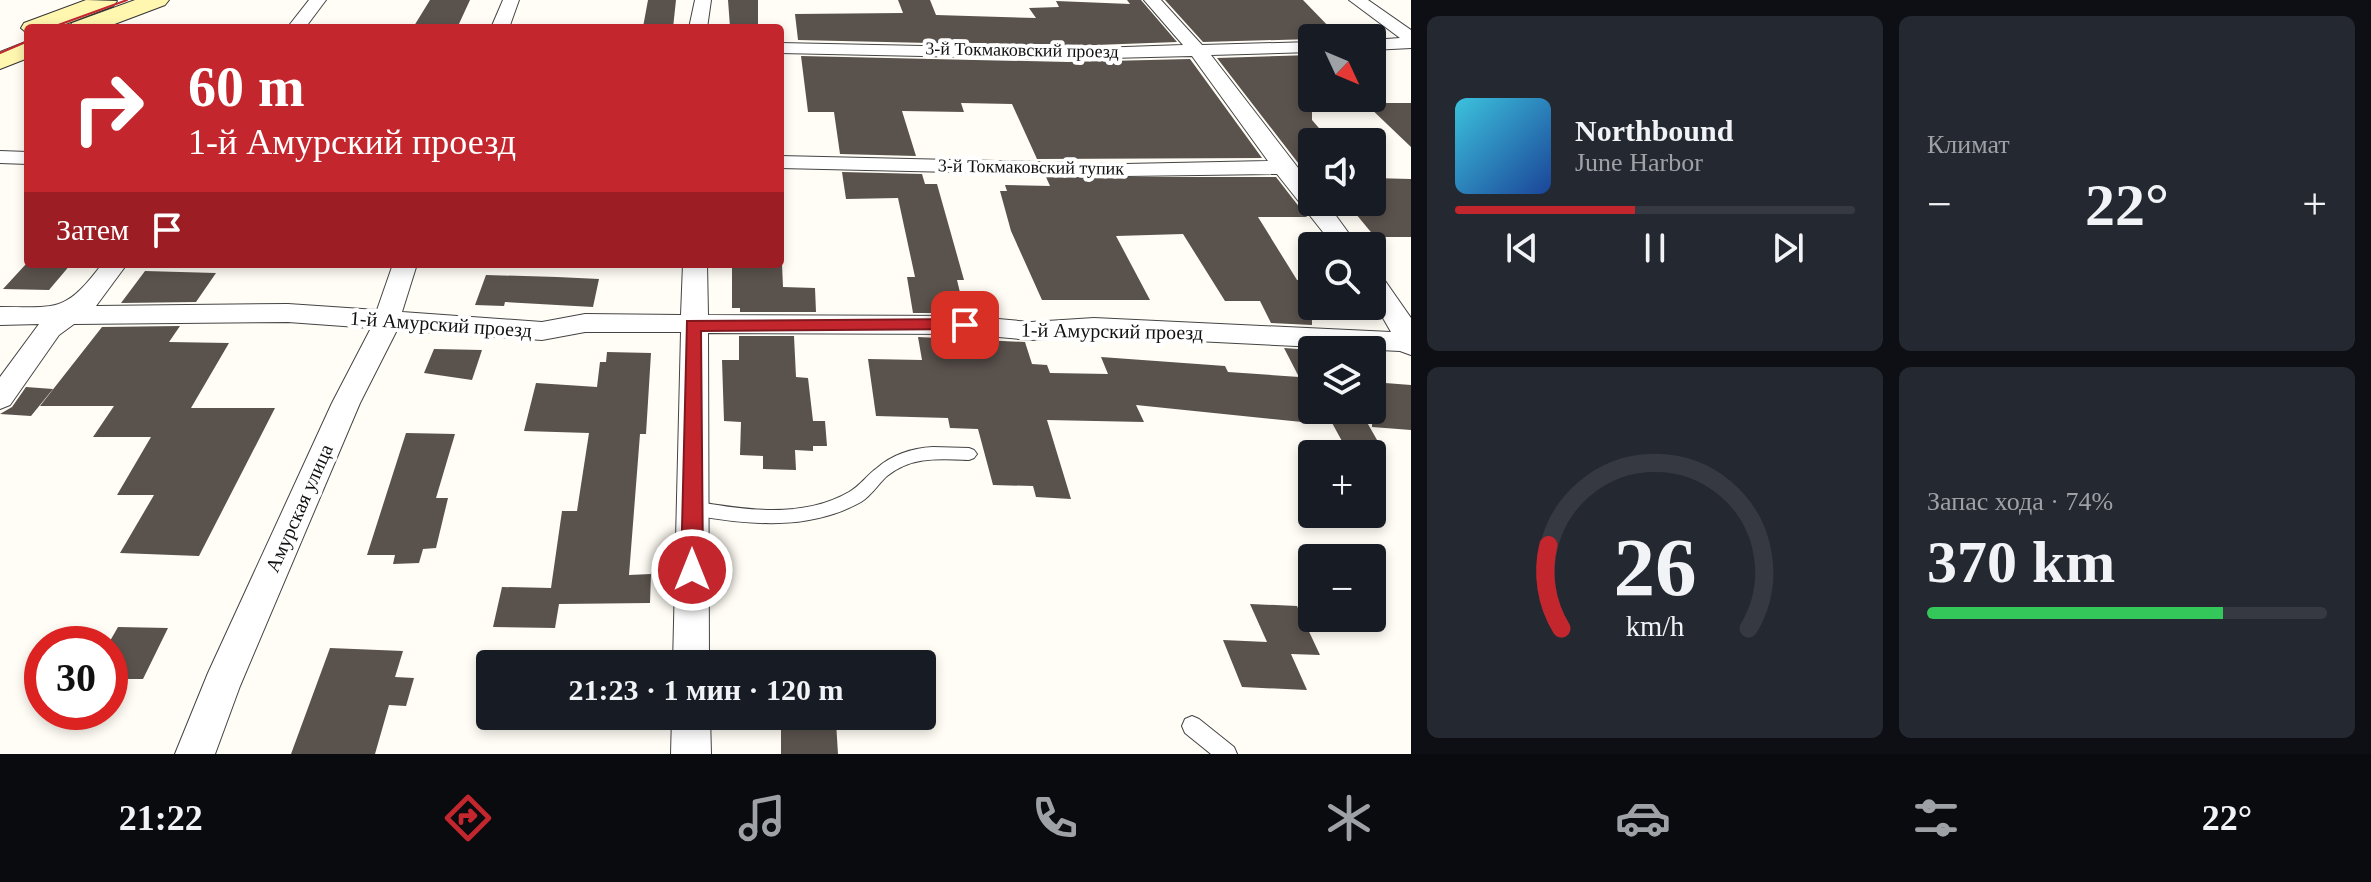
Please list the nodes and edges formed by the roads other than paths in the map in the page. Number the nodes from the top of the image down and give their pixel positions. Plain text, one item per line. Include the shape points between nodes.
1 (109, 0) edge
2 (157, 0) edge
3 (318, 0) edge
4 (511, 0) edge
5 (703, 0) edge
6 (1152, 0) edge
7 (1357, 0) edge
8 (44, 24) edge
9 (92, 24) edge
10 (299, 24) edge
11 (502, 24) edge
12 (699, 24) edge
13 (24, 31) edge
14 (1411, 40) edge
15 (0, 41) edge
16 (1386, 43) edge
17 (1298, 47) edge
18 (784, 48) edge
19 (1192, 48) junction
20 (24, 51) edge
21 (0, 61) edge
22 (0, 157) edge
23 (24, 158) edge
24 (784, 162) edge
25 (1283, 167) junction
26 (1298, 184) edge
27 (112, 268) edge
28 (404, 268) edge
29 (695, 268) edge
30 (1386, 300) edge
31 (0, 316) edge
32 (68, 317) junction
33 (386, 321) junction
34 (693, 325) junction
35 (1410, 344) edge
36 (0, 398) edge
37 (969, 454) dead end
38 (692, 508) junction
39 (691, 650) edge
40 (1192, 726) dead end
41 (691, 730) edge
42 (195, 754) edge
43 (691, 754) edge
44 (1227, 754) edge

1 - 8 street
2 - 9 street
3 - 10 street
4 - 11 street
5 - 12 street
6 - 19 street
7 - 14 street
13 - 15 street
14 - 16 street
17 - 19 street, 3-й Токмаковский проезд
18 - 19 street, 3-й Токмаковский проезд via 1068,54
19 - 25 street
20 - 21 street
22 - 23 street
24 - 25 street, 3-й Токмаковский тупик via 1125,170
25 - 26 street
27 - 32 street
28 - 33 street, Амурская улица
29 - 34 street
30 - 35 street
31 - 32 street, 1-й Амурский проезд
32 - 33 street, 1-й Амурский проезд via 288,313
32 - 36 street via 50,329
33 - 34 street, 1-й Амурский проезд via 542,331 585,323
33 - 42 street, Амурская улица
34 - 35 street, 1-й Амурский проезд via 965,325 1031,331 1094,327
34 - 38 street
37 - 38 lane via 908,454 858,496 822,512 745,519
38 - 39 street
40 - 44 lane
41 - 43 street

